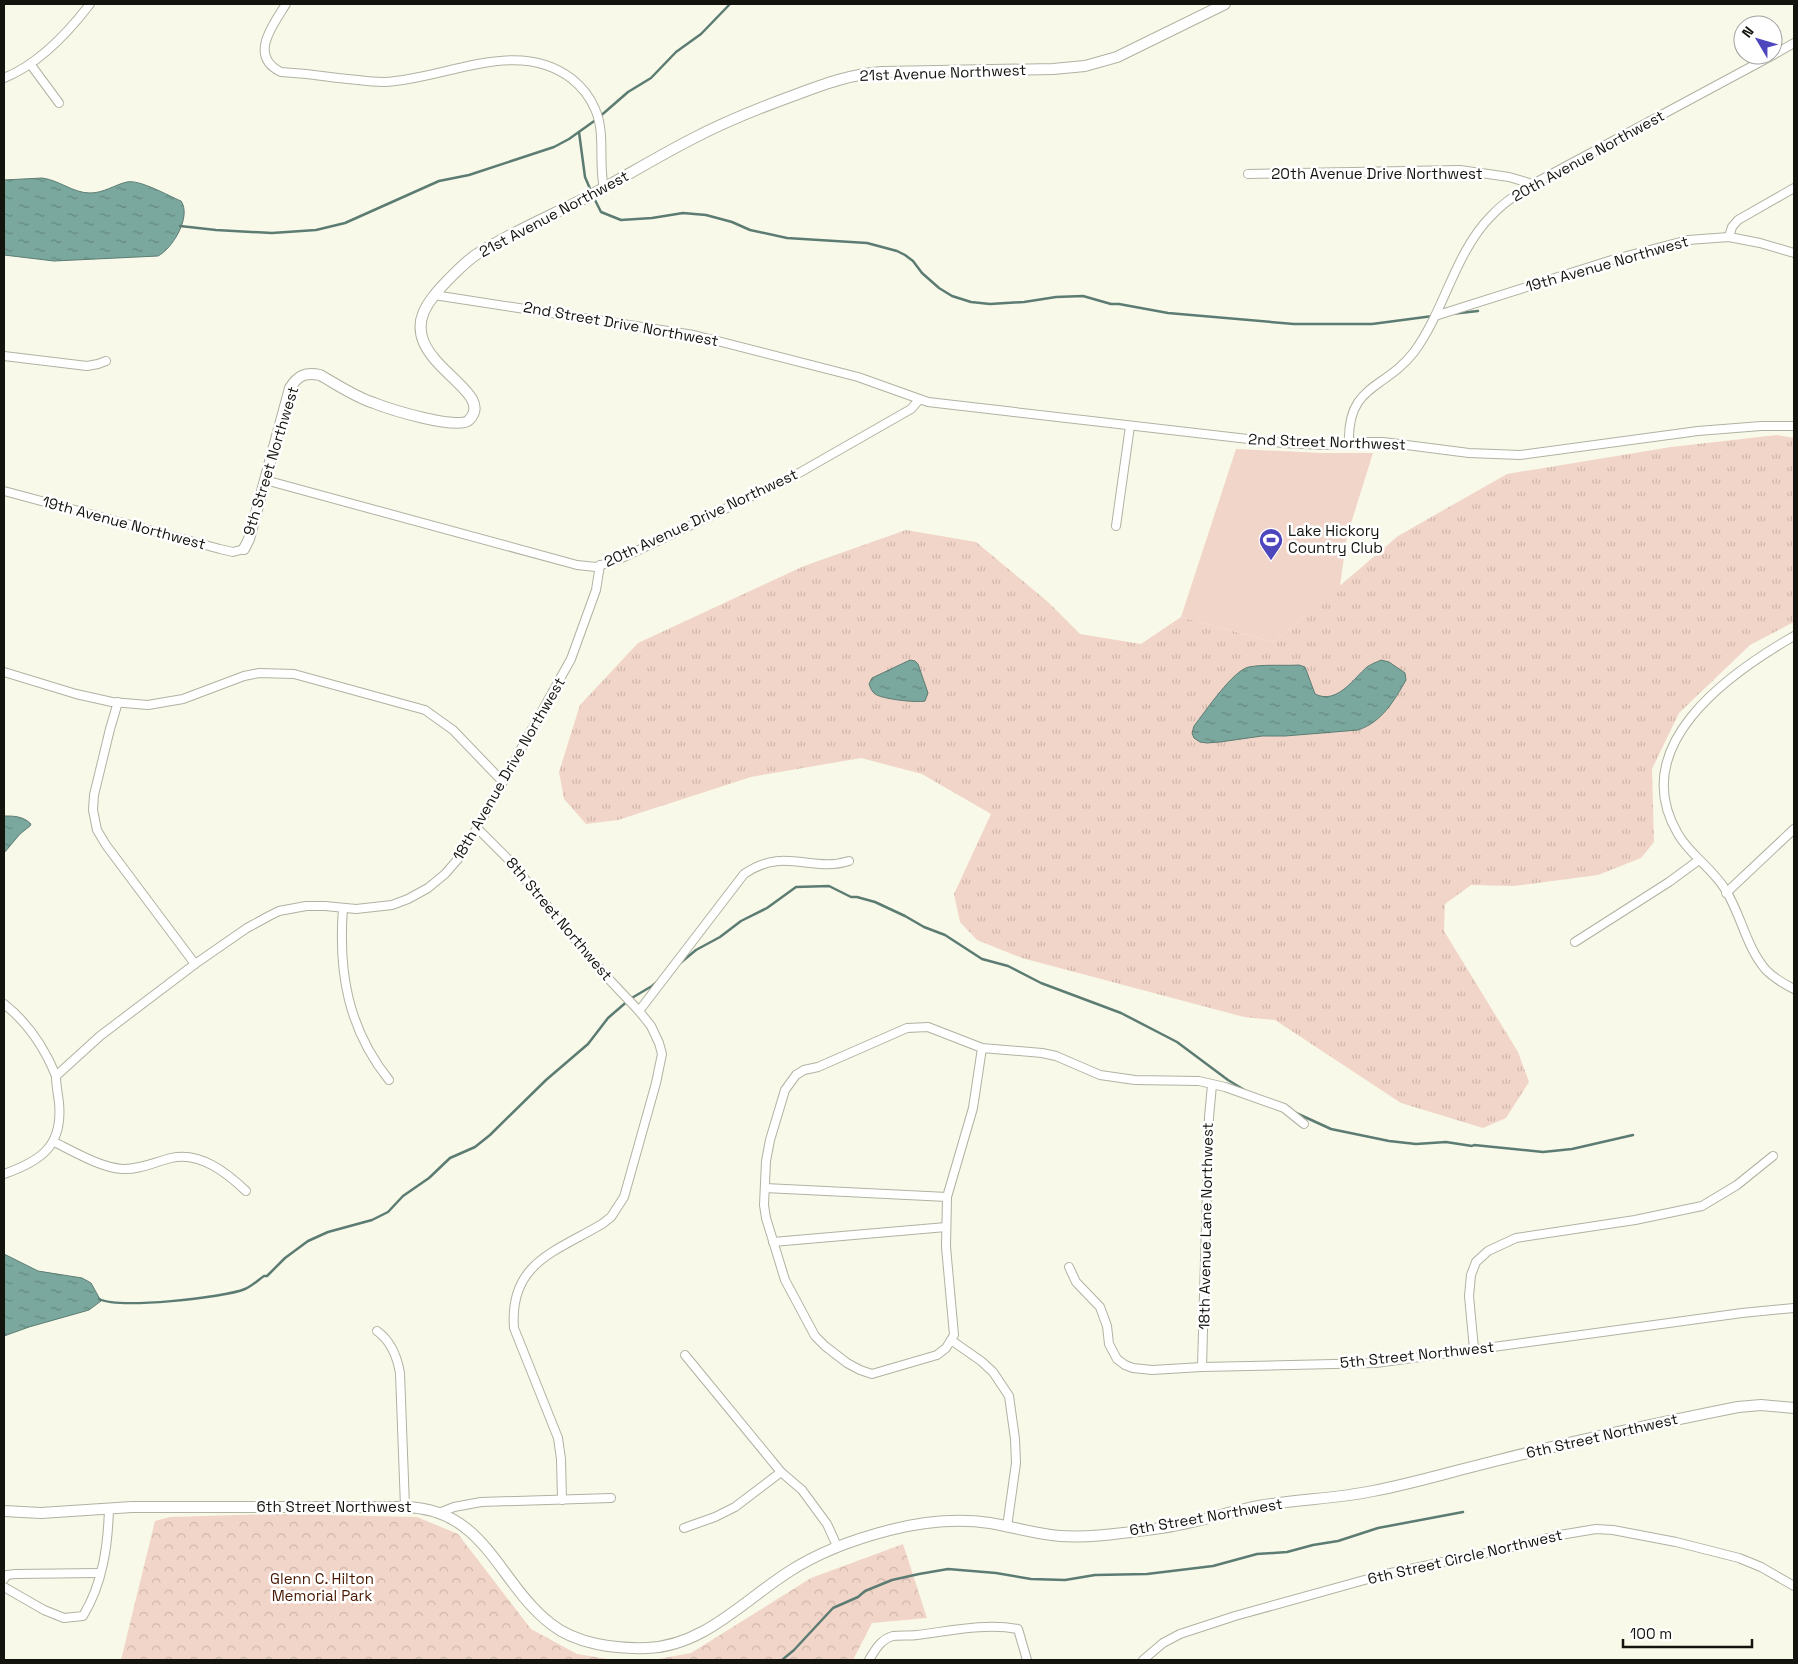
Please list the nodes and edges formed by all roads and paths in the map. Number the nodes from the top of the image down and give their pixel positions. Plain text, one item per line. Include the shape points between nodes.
1 (90, 4) edge
2 (286, 4) edge
3 (1225, 4) edge
4 (1794, 43) edge
5 (1783, 49) edge
6 (31, 64) junction
7 (1754, 65) edge
8 (4, 78) edge
9 (59, 103) dead end
10 (1248, 174) dead end
11 (1534, 184) junction
12 (604, 188) junction
13 (1794, 188) edge
14 (1729, 237) junction
15 (1794, 253) edge
16 (434, 295) junction
17 (1435, 316) junction
18 (4, 356) edge
19 (106, 361) dead end
20 (919, 400) junction
21 (1130, 426) junction
22 (1794, 426) edge
23 (1350, 443) junction
24 (265, 480) junction
25 (4, 491) edge
26 (1116, 526) dead end
27 (244, 549) joint
28 (600, 566) junction
29 (1794, 636) edge
30 (4, 672) edge
31 (118, 702) junction
32 (503, 782) junction
33 (477, 828) junction
34 (1794, 829) edge
35 (1698, 860) junction
36 (849, 861) dead end
37 (1726, 892) junction
38 (343, 908) junction
39 (1575, 942) dead end
40 (195, 964) junction
41 (1794, 989) edge
42 (4, 1004) edge
43 (639, 1011) junction
44 (982, 1048) junction
45 (56, 1076) junction
46 (389, 1080) dead end
47 (1212, 1085) junction
48 (1304, 1124) dead end
49 (54, 1142) junction
50 (1774, 1156) dead end
51 (4, 1174) edge
52 (765, 1188) junction
53 (246, 1191) dead end
54 (947, 1197) junction
55 (946, 1227) junction
56 (773, 1242) junction
57 (1069, 1267) dead end
58 (1794, 1308) edge
59 (377, 1331) dead end
60 (951, 1340) junction
61 (1474, 1349) junction
62 (685, 1355) dead end
63 (1202, 1367) junction
64 (1794, 1408) edge
65 (781, 1472) junction
66 (611, 1498) dead end
67 (562, 1500) junction
68 (405, 1507) junction
69 (109, 1508) junction
70 (4, 1511) edge
71 (439, 1513) junction
72 (1007, 1527) junction
73 (684, 1528) dead end
74 (838, 1546) junction
75 (100, 1573) junction
76 (4, 1579) edge
77 (1794, 1586) edge
78 (4, 1587) edge
79 (869, 1660) edge
80 (1027, 1660) edge
81 (1143, 1660) edge

1 - 6 street
2 - 12 street via 264,45 268,62 281,72 384,82 501,61 531,61 566,74 581,86 596,110 601,130
3 - 12 street, 21st Avenue Northwest via 1117,57 1085,66 882,72 834,80 716,127
4 - 5 street, 20th Avenue Northwest
6 - 8 street
6 - 9 street
7 - 11 street, 20th Avenue Northwest
10 - 11 street, 20th Avenue Drive Northwest via 1460,170
11 - 17 street, 20th Avenue Northwest via 1501,206 1483,225 1462,258
12 - 16 street, 21st Avenue Northwest via 476,255
13 - 14 street via 1738,220
14 - 15 street, 19th Avenue Northwest
14 - 17 street, 19th Avenue Northwest via 1669,244
16 - 20 street, 2nd Street Drive Northwest via 694,334 858,377
16 - 24 street, 9th Street Northwest via 422,312 421,338 432,355 468,394 474,406 470,419 466,423 455,424 408,414 374,403 320,375 304,374 290,388
17 - 23 street, 20th Avenue Northwest via 1407,360 1357,403 1350,421
18 - 19 street via 87,366
20 - 21 street, 2nd Street Northwest
20 - 28 street, 20th Avenue Drive Northwest via 911,409 792,477
21 - 23 street, 2nd Street Northwest via 1283,443
21 - 26 street
22 - 23 street, 2nd Street Northwest via 1698,431 1520,455 1468,453 1383,442
24 - 27 street, 9th Street Northwest
24 - 28 street, 20th Avenue Drive Northwest via 577,565
25 - 27 street, 19th Avenue Northwest via 220,549 233,552
28 - 32 street, 18th Avenue Drive Northwest via 596,590 571,659
29 - 35 street via 1751,662 1721,686 1689,720 1672,748 1663,782 1664,803 1678,834
30 - 31 street via 76,694
31 - 32 street via 148,705 170,702 244,676 294,674 425,710 453,730
31 - 40 street via 94,795 96,824 106,845
32 - 33 street, 18th Avenue Drive Northwest
33 - 38 street, 18th Avenue Drive Northwest via 451,868 428,888 392,904
33 - 43 street, 8th Street Northwest via 509,860
34 - 37 street
35 - 37 street
35 - 39 street
36 - 43 street via 827,865 786,860 760,865 744,874
37 - 41 street via 1760,962 1777,979
38 - 40 street, 18th Avenue Drive Northwest via 306,906 279,911 247,928
38 - 46 street via 342,962 350,1007 369,1051
40 - 45 street, 18th Avenue Drive Northwest via 100,1036
42 - 45 street via 38,1043
43 - 67 street, 8th Street Northwest via 656,1034 662,1054 624,1197 611,1217 536,1264 524,1276 515,1299 514,1328 558,1438
44 - 47 street via 1056,1056 1100,1075 1122,1079 1199,1081
44 - 52 street via 939,1030 917,1026 796,1075 785,1090 770,1140
44 - 54 street via 973,1108
45 - 49 street via 60,1117
47 - 48 street via 1225,1086 1284,1108
47 - 63 street, 18th Avenue Lane Northwest
49 - 51 street via 39,1158
49 - 53 street via 114,1168 140,1168 173,1157 196,1158 232,1177
50 - 61 street via 1738,1185 1702,1206 1636,1220 1516,1238 1488,1251 1476,1262 1471,1275 1469,1296
52 - 54 street
52 - 56 street via 764,1205
54 - 55 street
55 - 56 street
55 - 60 street via 954,1328
56 - 60 street via 785,1280 815,1336 847,1363 872,1374 937,1355
57 - 63 street, 5th Street Northwest via 1076,1282 1100,1307 1112,1352 1125,1365 1152,1370
58 - 61 street, 5th Street Northwest
59 - 68 street via 391,1346 400,1373
60 - 72 street via 993,1372 1009,1396 1016,1463
61 - 63 street, 5th Street Northwest via 1376,1363
62 - 65 street
64 - 72 street, 6th Street Northwest via 1760,1404 1738,1407 1374,1491 1262,1506 1154,1529 1083,1537
65 - 73 street via 735,1507
65 - 74 street via 802,1490
66 - 67 street
67 - 71 street via 481,1502
68 - 69 street, 6th Street Northwest
68 - 71 street, 6th Street Northwest
69 - 70 street, 6th Street Northwest
69 - 75 street via 106,1557
71 - 74 street, 6th Street Northwest via 474,1534 528,1602 553,1626 582,1640 620,1647 662,1646 696,1635 726,1618 793,1569
72 - 74 street, 6th Street Northwest via 969,1521 938,1521
75 - 76 street via 15,1574
75 - 78 street via 84,1616 75,1618 64,1618 44,1610
77 - 81 street, 6th Street Circle Northwest via 1738,1558 1676,1542 1596,1529 1560,1534 1386,1574 1235,1616 1180,1634
79 - 80 street via 877,1646 893,1636 1006,1627 1018,1629

